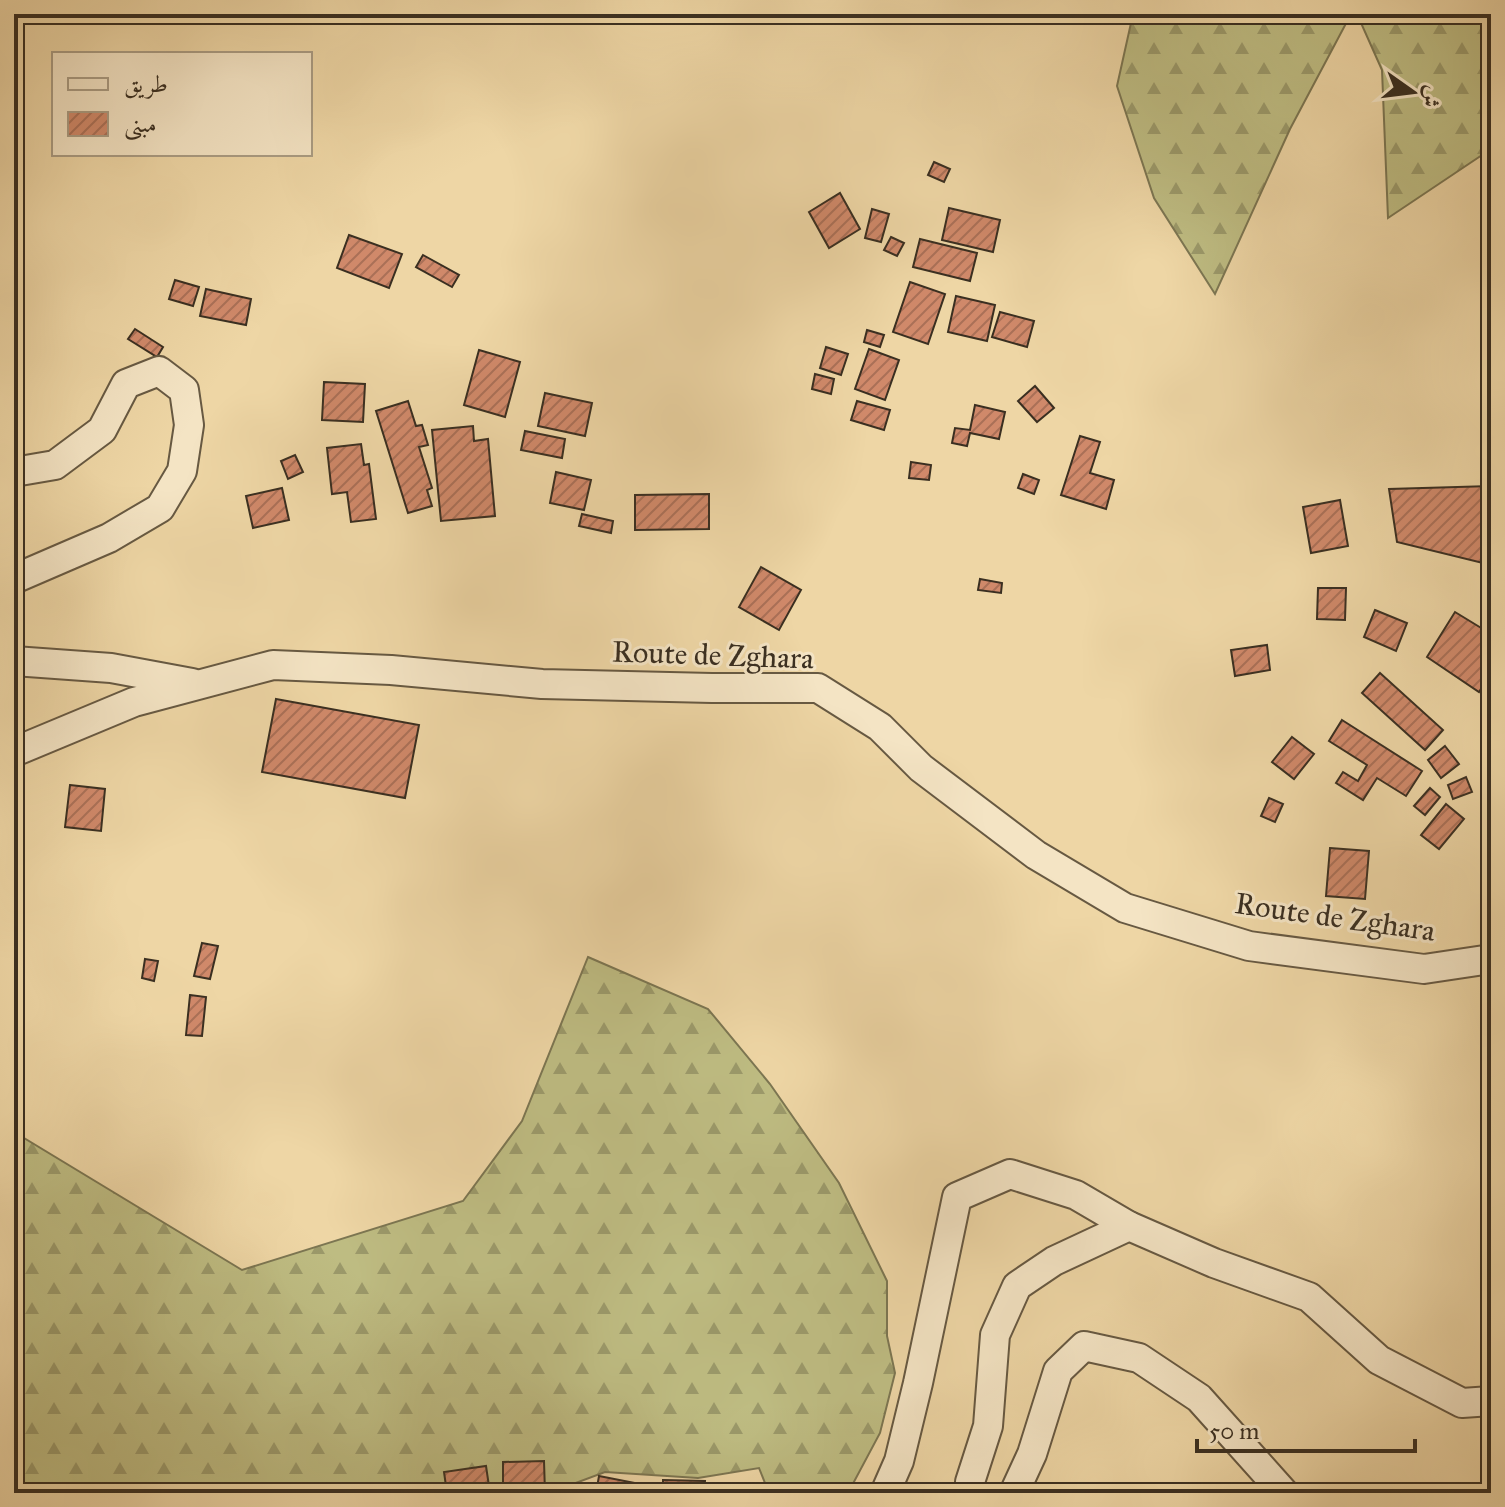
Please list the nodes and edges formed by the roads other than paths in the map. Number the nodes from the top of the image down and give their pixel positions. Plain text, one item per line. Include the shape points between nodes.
1 (14, 472) edge
2 (14, 579) edge
3 (14, 661) edge
4 (201, 684) junction
5 (14, 752) edge
6 (1491, 959) edge
7 (1129, 1226) junction
8 (1491, 1401) edge
9 (885, 1493) edge
10 (970, 1493) edge
11 (1014, 1493) edge
12 (1284, 1493) edge

1 - 2 street via 55,465 102,430 126,384 159,371 184,390 189,425 182,471 160,508 109,538
3 - 4 street via 111,668
4 - 5 street, Route de Zghara via 134,702
4 - 6 street, Route de Zghara via 273,665 542,684 818,688 880,727 921,768 1036,855 1125,908 1249,946 1424,969
7 - 8 street via 1309,1297 1379,1360 1462,1403
7 - 9 street via 1076,1195 1010,1174 957,1197 899,1461
7 - 10 street via 1054,1261 1017,1286 995,1335 988,1426
11 - 12 street via 1058,1371 1084,1346 1139,1358 1199,1398

